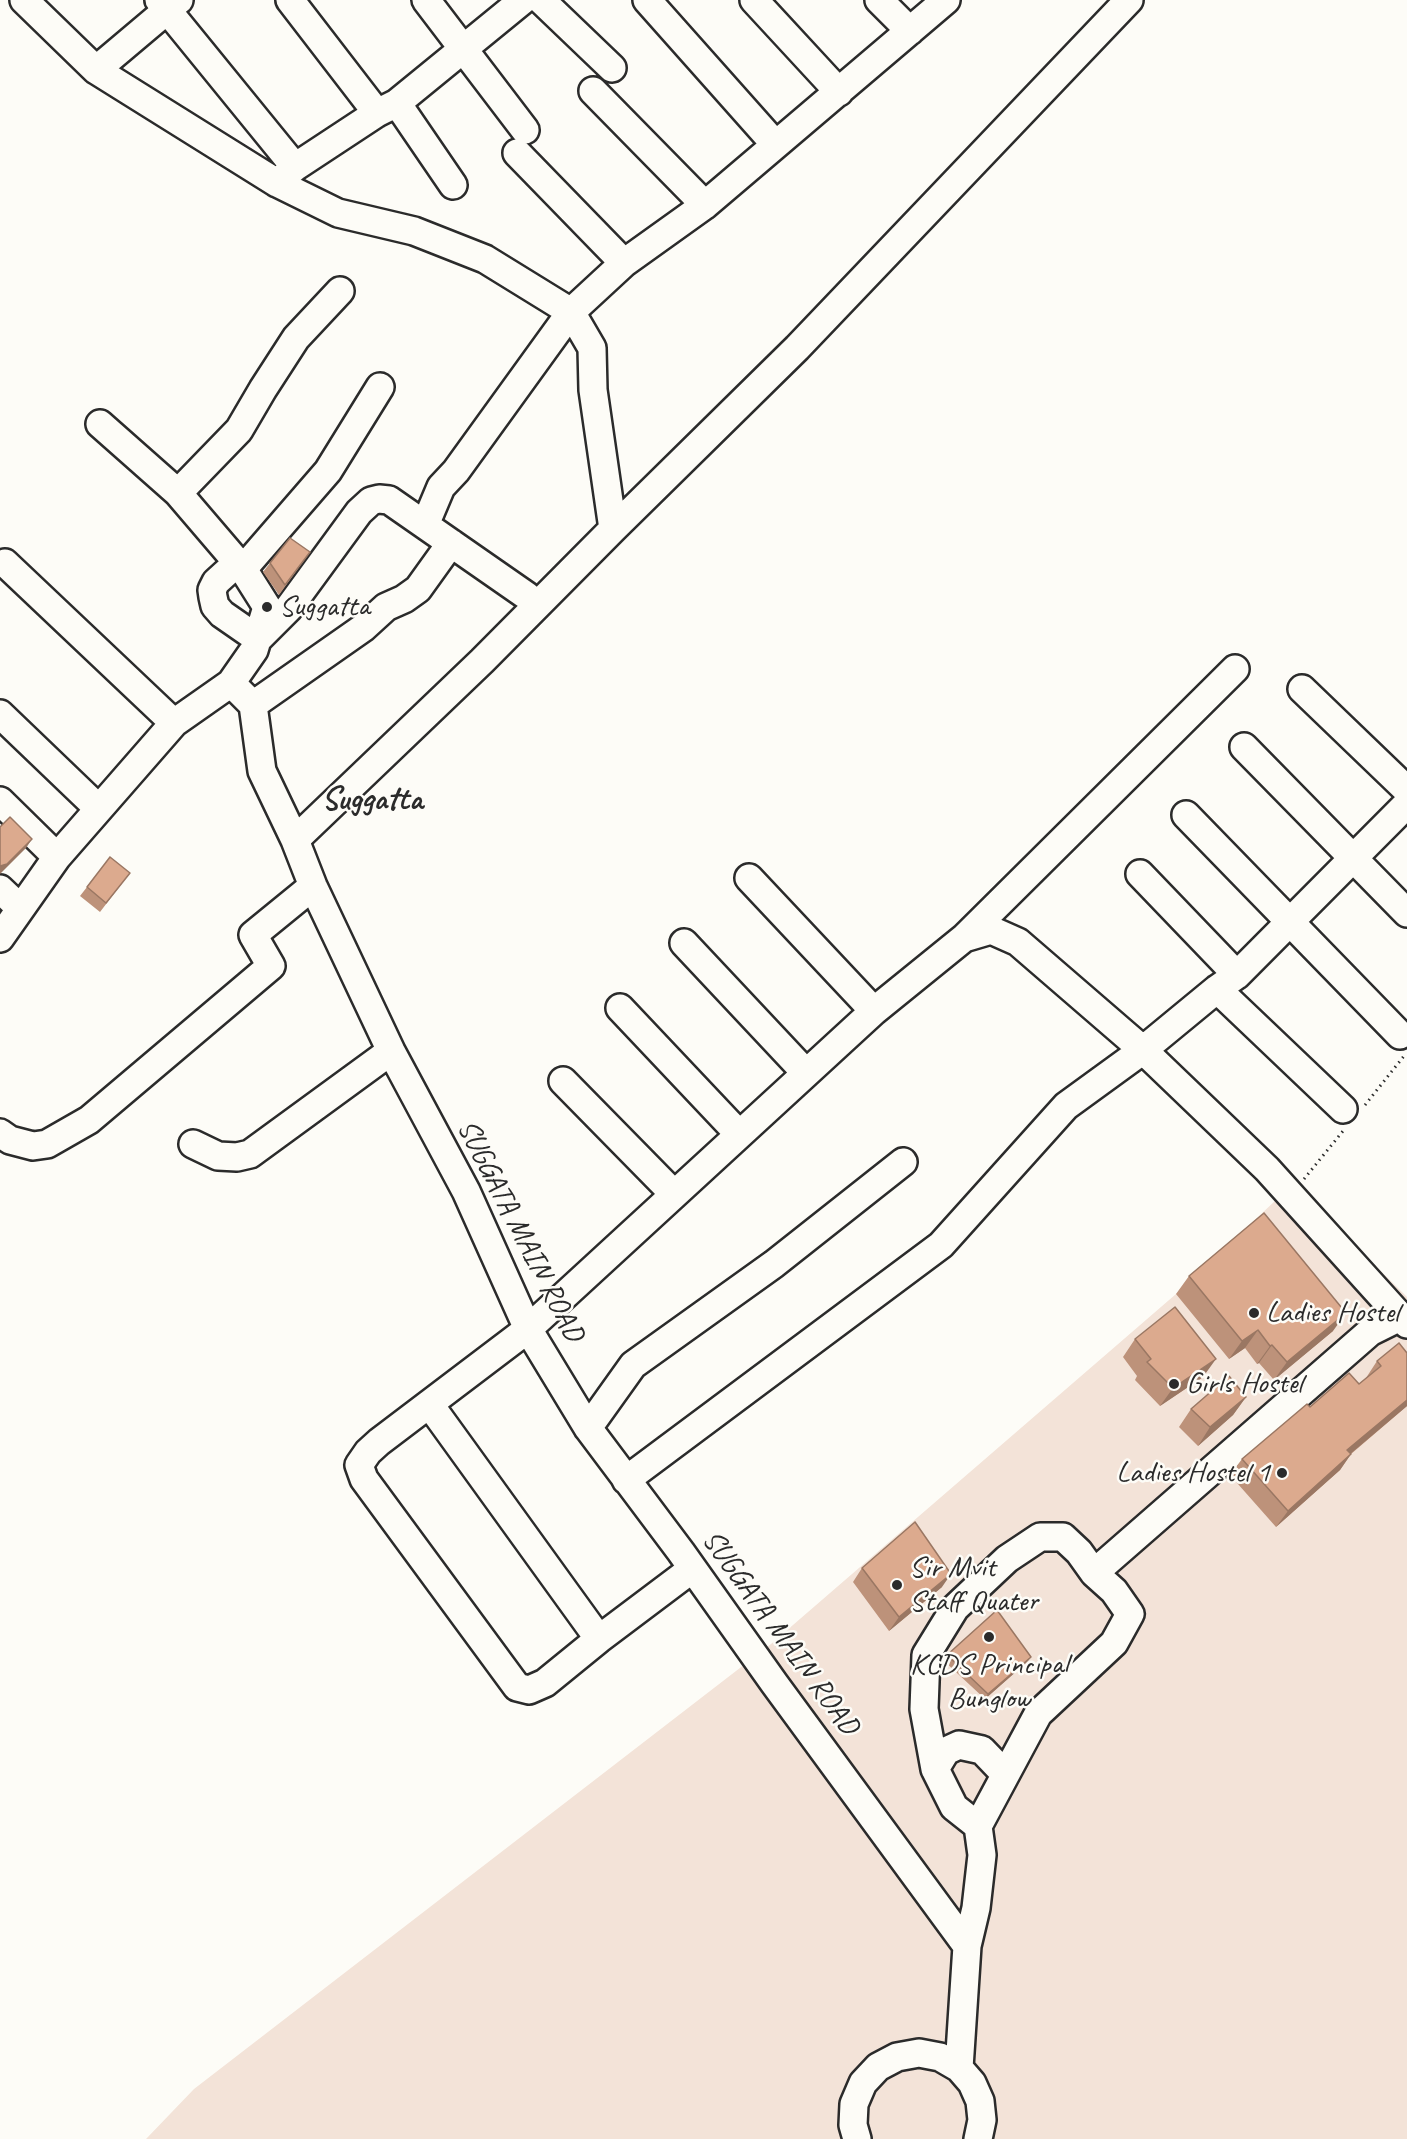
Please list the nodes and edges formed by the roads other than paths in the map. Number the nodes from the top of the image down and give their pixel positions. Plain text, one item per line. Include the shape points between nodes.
1 (24, 0) edge
2 (290, 0) edge
3 (426, 0) edge
4 (523, 0) edge
5 (541, 0) edge
6 (647, 0) edge
7 (754, 0) edge
8 (879, 0) edge
9 (946, 0) edge
10 (1129, 0) edge
11 (169, 3) edge
12 (910, 31) junction
13 (464, 49) junction
14 (612, 68) dead end
15 (96, 70) junction
16 (593, 91) dead end
17 (839, 92) junction
18 (387, 108) junction
19 (776, 144) junction
20 (286, 175) junction
21 (453, 185) dead end
22 (705, 205) junction
23 (624, 263) junction
24 (340, 291) dead end
25 (571, 312) junction
26 (380, 387) dead end
27 (100, 424) dead end
28 (178, 493) junction
29 (425, 525) junction
30 (613, 529) junction
31 (451, 543) junction
32 (5, 563) dead end
33 (240, 566) junction
34 (527, 596) dead end
35 (258, 639) junction
36 (1235, 669) dead end
37 (231, 683) junction
38 (1302, 689) dead end
39 (253, 705) junction
40 (0, 714) edge
41 (174, 723) junction
42 (1244, 747) dead end
43 (1407, 790) edge
44 (0, 801) edge
45 (1407, 804) edge
46 (99, 809) junction
47 (1186, 815) dead end
48 (295, 840) junction
49 (57, 857) junction
50 (1352, 857) junction
51 (1140, 874) dead end
52 (749, 878) dead end
53 (314, 886) junction
54 (0, 889) edge
55 (20, 908) junction
56 (1407, 913) edge
57 (1289, 921) junction
58 (0, 938) edge
59 (964, 938) junction
60 (684, 943) dead end
61 (1227, 982) junction
62 (620, 1008) dead end
63 (874, 1011) junction
64 (1400, 1035) dead end
65 (1143, 1050) junction
66 (391, 1051) junction
67 (806, 1073) junction
68 (563, 1081) dead end
69 (1343, 1109) dead end
70 (0, 1133) edge
71 (739, 1134) junction
72 (193, 1144) dead end
73 (903, 1162) dead end
74 (674, 1194) junction
75 (1403, 1320) edge
76 (528, 1329) junction
77 (430, 1405) junction
78 (588, 1428) junction
79 (626, 1480) junction
80 (692, 1569) junction
81 (1094, 1573) junction
82 (599, 1639) junction
83 (935, 1769) junction
84 (1005, 1774) junction
85 (978, 1826) junction
86 (967, 1946) junction
87 (959, 2068) junction
88 (857, 2139) edge
89 (978, 2139) edge

1 - 15 street
2 - 18 street
3 - 13 street
4 - 13 street
5 - 14 street
6 - 19 street
7 - 17 street
8 - 12 street
9 - 12 street
10 - 30 street via 797,348
11 - 15 street
11 - 20 street
12 - 17 street
13 - 18 street
13 - 23 street via 521,141
15 - 20 street
16 - 22 street
17 - 19 street
18 - 20 street
18 - 21 street
19 - 22 street
20 - 25 street via 338,213 414,231 485,259
22 - 23 street
23 - 25 street
24 - 28 street via 296,338 239,430
25 - 29 street via 441,487
25 - 30 street via 592,348 593,390
26 - 33 street via 328,471
27 - 28 street
28 - 33 street
29 - 31 street
29 - 35 street via 389,500 371,501 358,512 288,609
30 - 48 street via 482,662
31 - 34 street
31 - 39 street via 418,589 386,607 363,628
32 - 41 street
33 - 35 street via 267,607
33 - 35 street via 216,582 212,590 215,606
35 - 37 street via 255,650
36 - 59 street
37 - 39 street
37 - 41 street
38 - 43 street
39 - 48 street, SUGGATA MAIN ROAD via 262,771
40 - 46 street
41 - 46 street
42 - 50 street
44 - 49 street
45 - 50 street
46 - 49 street
47 - 57 street
48 - 53 street, SUGGATA MAIN ROAD
49 - 55 street
50 - 56 street
50 - 57 street
51 - 61 street
52 - 63 street
53 - 66 street, SUGGATA MAIN ROAD
53 - 70 street via 253,935 271,966 89,1120 48,1144 33,1146
54 - 55 street
55 - 58 street
57 - 61 street
57 - 64 street
59 - 63 street
59 - 65 street via 991,930 1018,942
60 - 67 street
61 - 65 street
61 - 69 street
62 - 71 street
63 - 67 street
65 - 75 street via 1267,1169
65 - 79 street via 1066,1106 941,1245
66 - 72 street via 250,1154 218,1156
66 - 76 street, SUGGATA MAIN ROAD via 466,1191
67 - 71 street
68 - 74 street
71 - 74 street
73 - 78 street via 774,1264 633,1365
74 - 76 street
75 - 81 street via 1370,1332
76 - 77 street
76 - 78 street, SUGGATA MAIN ROAD
77 - 82 street
77 - 82 street via 368,1452 359,1465 364,1479 517,1687 530,1690 545,1683
78 - 79 street, SUGGATA MAIN ROAD
79 - 80 street, SUGGATA MAIN ROAD
80 - 82 street
80 - 86 street, SUGGATA MAIN ROAD
81 - 83 street via 1063,1536 1040,1537 1007,1559 955,1608 926,1655 924,1709
81 - 84 street via 1114,1591 1130,1614 1114,1643 1038,1714
83 - 84 street via 946,1752 959,1745 982,1750
83 - 85 street via 954,1807
84 - 85 street
85 - 86 street via 982,1855
86 - 87 street
87 - 88 street via 940,2058 919,2054 897,2057 878,2067 863,2083 854,2104
87 - 89 street via 980,2101

